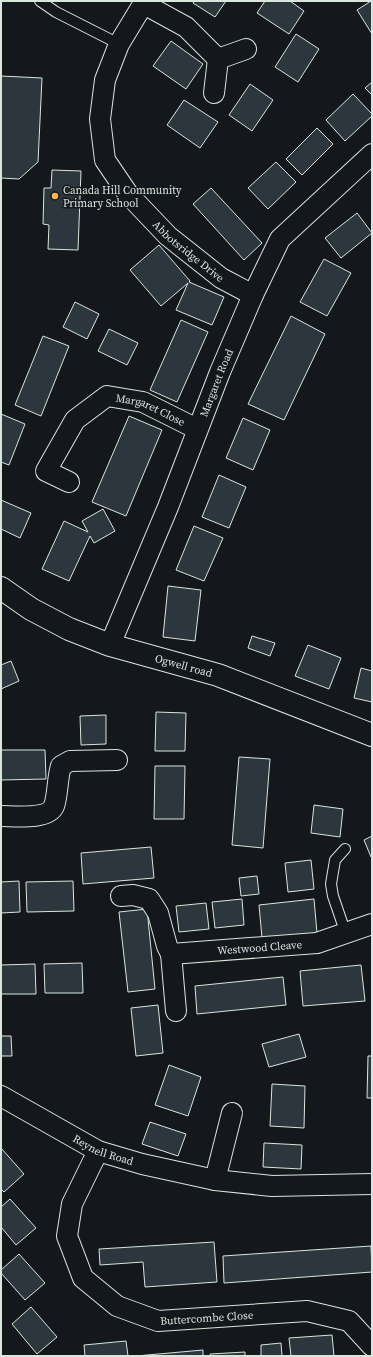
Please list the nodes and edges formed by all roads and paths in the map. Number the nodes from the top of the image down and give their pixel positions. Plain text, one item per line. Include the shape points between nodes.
1 (40, 1) edge
2 (144, 2) edge
3 (119, 44) junction
4 (246, 49) dead end
5 (218, 59) junction
6 (214, 93) dead end
7 (372, 154) edge
8 (253, 295) junction
9 (197, 429) junction
10 (69, 482) dead end
11 (1, 588) edge
12 (110, 645) junction
13 (372, 735) edge
14 (117, 760) dead end
15 (1, 816) edge
16 (345, 849) dead end
17 (122, 896) dead end
18 (372, 924) edge
19 (346, 934) junction
20 (171, 954) junction
21 (176, 1011) dead end
22 (1, 1096) edge
23 (232, 1113) dead end
24 (98, 1151) junction
25 (215, 1180) junction
26 (372, 1184) edge
27 (372, 1346) edge

1 - 3 lane via 56,12
2 - 3 street, Abbotsridge Drive
2 - 5 street via 186,27
3 - 8 street, Abbotsridge Drive via 105,80 100,119 105,160 128,194 168,236 221,278
4 - 5 street
5 - 6 street
7 - 8 street, Margaret Road via 280,239
8 - 9 street, Margaret Road
9 - 10 street, Margaret Close via 144,402 107,396 75,420 46,470
9 - 12 street, Margaret Road via 168,507
11 - 12 street, Ogwell road via 37,613
12 - 13 street, Ogwell road via 218,675
14 - 15 street via 70,761 61,766 54,807 47,814
16 - 19 lane via 335,860 331,884 334,901
17 - 20 street via 133,895 150,899 158,913
18 - 19 street, Westwood Cleave
19 - 20 street, Westwood Cleave via 317,943
20 - 21 street
22 - 24 street, Reynell Road
23 - 25 street
24 - 25 street, Reynell Road via 142,1164
24 - 27 street, Buttercombe Close via 72,1204 67,1236 83,1278 117,1306 158,1321 307,1312 349,1321
25 - 26 street, Reynell Road via 272,1186

